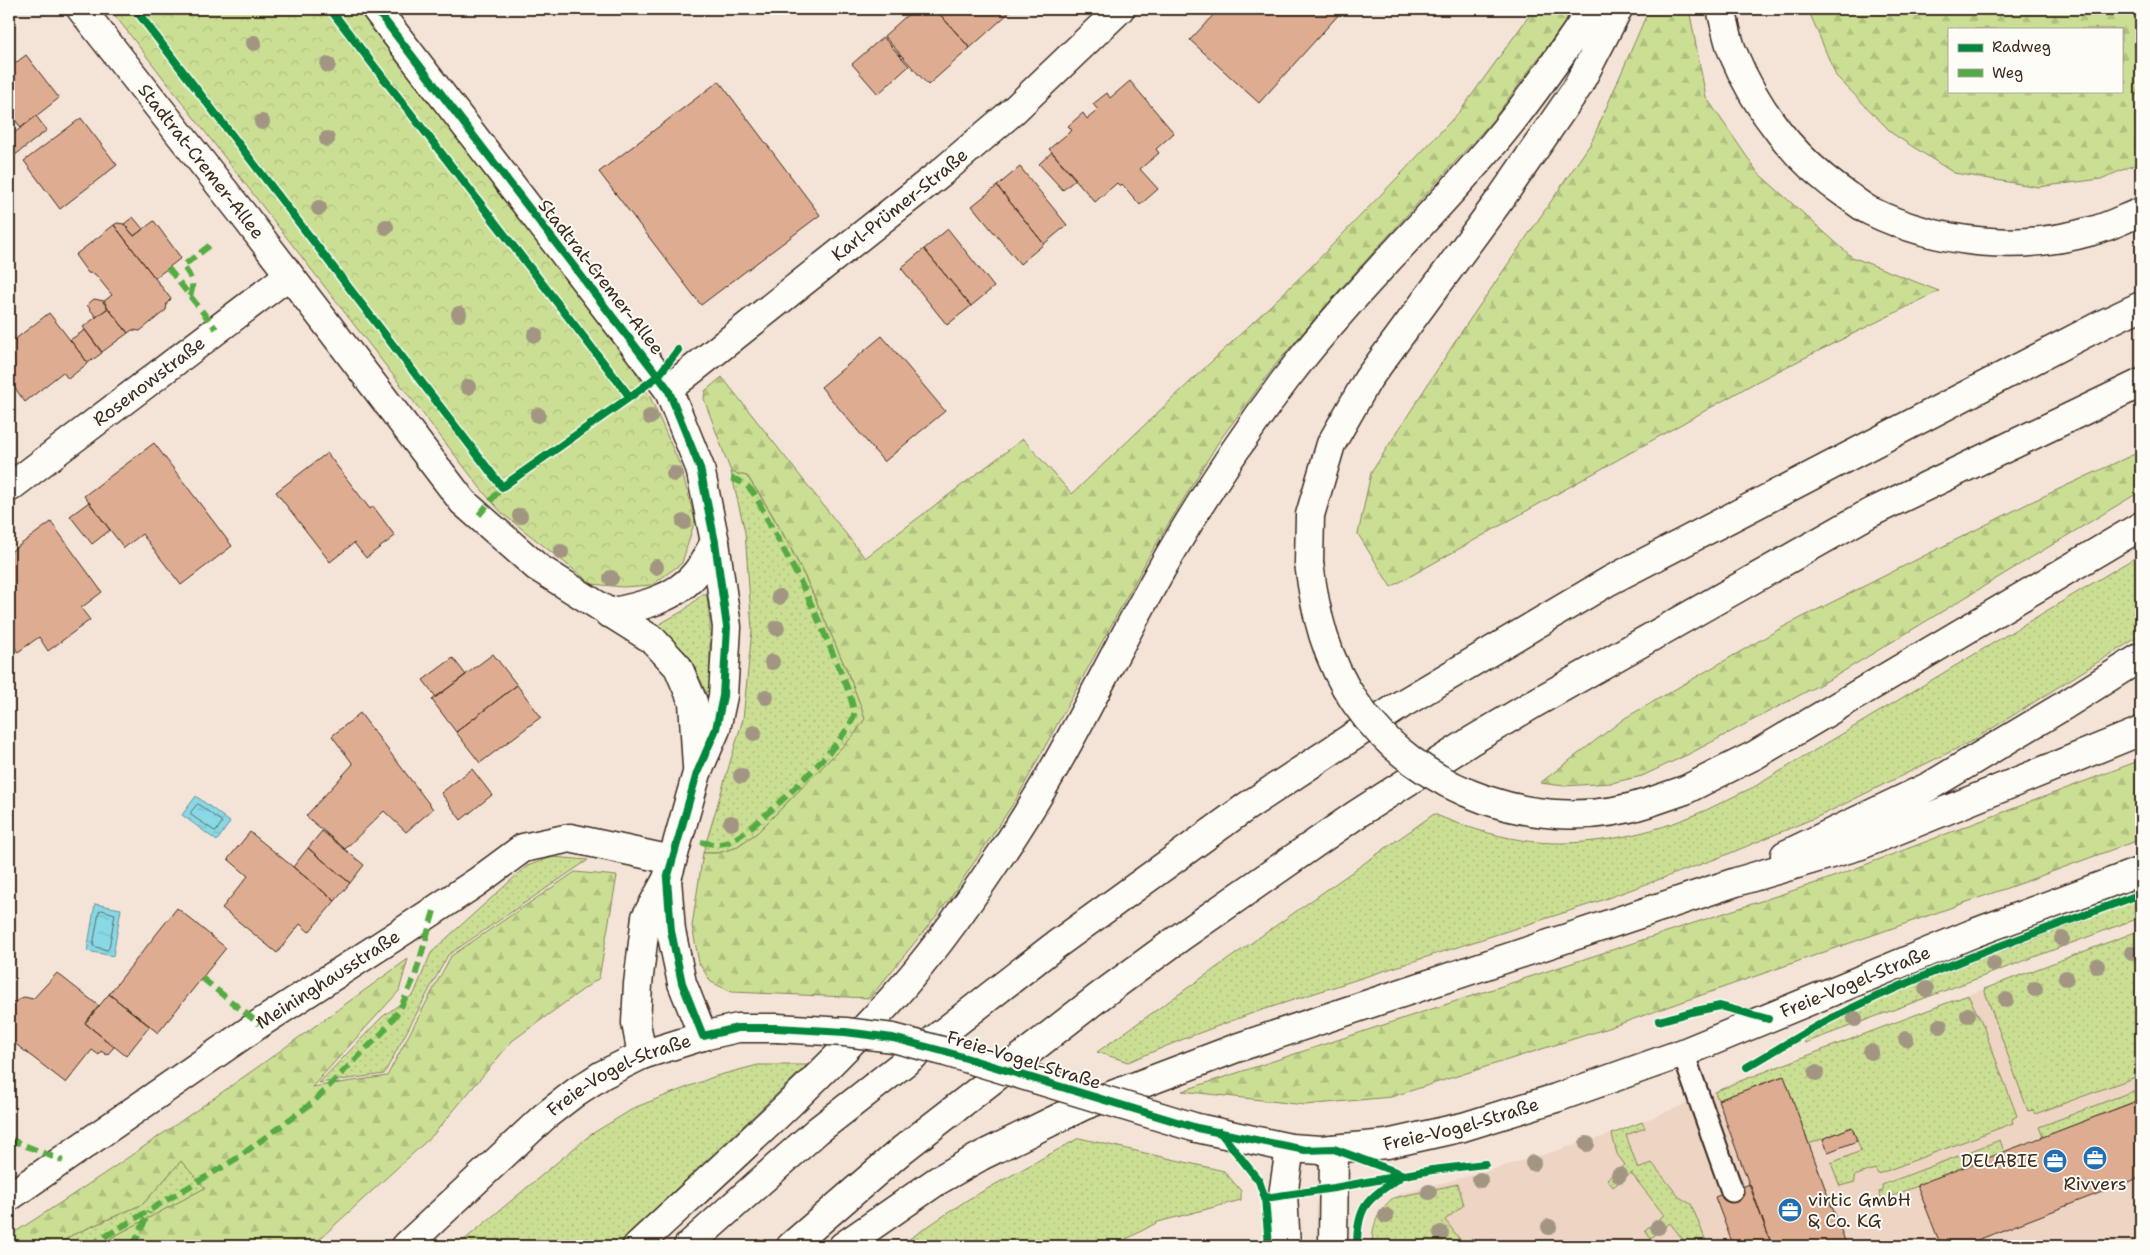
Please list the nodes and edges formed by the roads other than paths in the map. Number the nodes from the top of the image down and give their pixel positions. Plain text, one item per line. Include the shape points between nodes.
1 (81, 9) edge
2 (376, 9) edge
3 (1120, 9) edge
4 (1592, 9) edge
5 (1618, 9) edge
6 (1721, 9) edge
7 (2141, 212) edge
8 (289, 274) junction
9 (2141, 306) edge
10 (2141, 383) edge
11 (668, 389) junction
12 (9, 488) edge
13 (2141, 526) edge
14 (715, 542) junction
15 (608, 613) junction
16 (2141, 657) edge
17 (2141, 731) edge
18 (697, 773) junction
19 (669, 870) junction
20 (2141, 871) edge
21 (1736, 882) junction
22 (703, 1036) junction
23 (1683, 1053) junction
24 (642, 1055) junction
25 (1290, 1148) junction
26 (1334, 1149) junction
27 (1732, 1191) dead end
28 (9, 1197) edge
29 (406, 1246) edge
30 (637, 1246) edge
31 (688, 1246) edge
32 (791, 1246) edge
33 (844, 1246) edge
34 (1286, 1246) edge
35 (1333, 1246) edge

1 - 8 main road, Stadtrat-Cremer-Allee
2 - 11 main road, Stadtrat-Cremer-Allee
3 - 11 main road, Karl-Prümer-Straße via 1011,113 943,171
4 - 30 main road via 1497,140 1286,379 1176,544 1019,826 942,936 895,995 815,1080
5 - 13 main road, bridge via 1577,88 1368,379 1331,444 1310,515 1309,563 1314,604 1324,638 1346,687 1366,717 1398,751 1446,783 1474,796 1512,807 1550,814 1608,812 1650,802 1685,790 1755,755
6 - 7 main road via 1732,52 1760,105 1788,144 1822,178 1869,211 1928,233 1988,243 2041,241 2084,233
8 - 12 main road, Rosenowstraße
8 - 15 main road, Stadtrat-Cremer-Allee via 463,502 538,567
9 - 31 main road via 1609,580 1402,704 1246,806 1053,947 817,1132
10 - 32 main road via 1868,514 1471,741 1357,814 1100,996 902,1150
11 - 14 main road, Stadtrat-Cremer-Allee via 700,468
14 - 15 main road via 698,572 678,591 641,606
14 - 18 main road, Stadtrat-Cremer-Allee via 727,627 723,696 716,729
15 - 18 main road, Stadtrat-Cremer-Allee via 653,640 678,667 693,702
16 - 21 main road via 1930,786 1817,839
17 - 21 main road via 1862,845
18 - 19 main road, Stadtrat-Cremer-Allee
19 - 22 main road, Stadtrat-Cremer-Allee via 671,931 682,983
19 - 24 main road, Stadtrat-Cremer-Allee via 646,917 636,1023
19 - 28 main road, Meininghausstraße via 570,838 523,848 477,882 259,1024
20 - 23 main road, Freie-Vogel-Straße via 1957,940
21 - 33 main road via 1238,1046 1083,1106 980,1156 937,1181
22 - 24 main road, Freie-Vogel-Straße
22 - 25 main road, Freie-Vogel-Straße, bridge via 738,1028 777,1028 845,1032 902,1041 1197,1128
23 - 26 main road, Freie-Vogel-Straße via 1463,1127 1412,1140
23 - 27 lane
24 - 29 main road, Freie-Vogel-Straße via 602,1074 545,1116
25 - 26 main road, Freie-Vogel-Straße
25 - 34 main road via 1283,1195
26 - 35 main road

